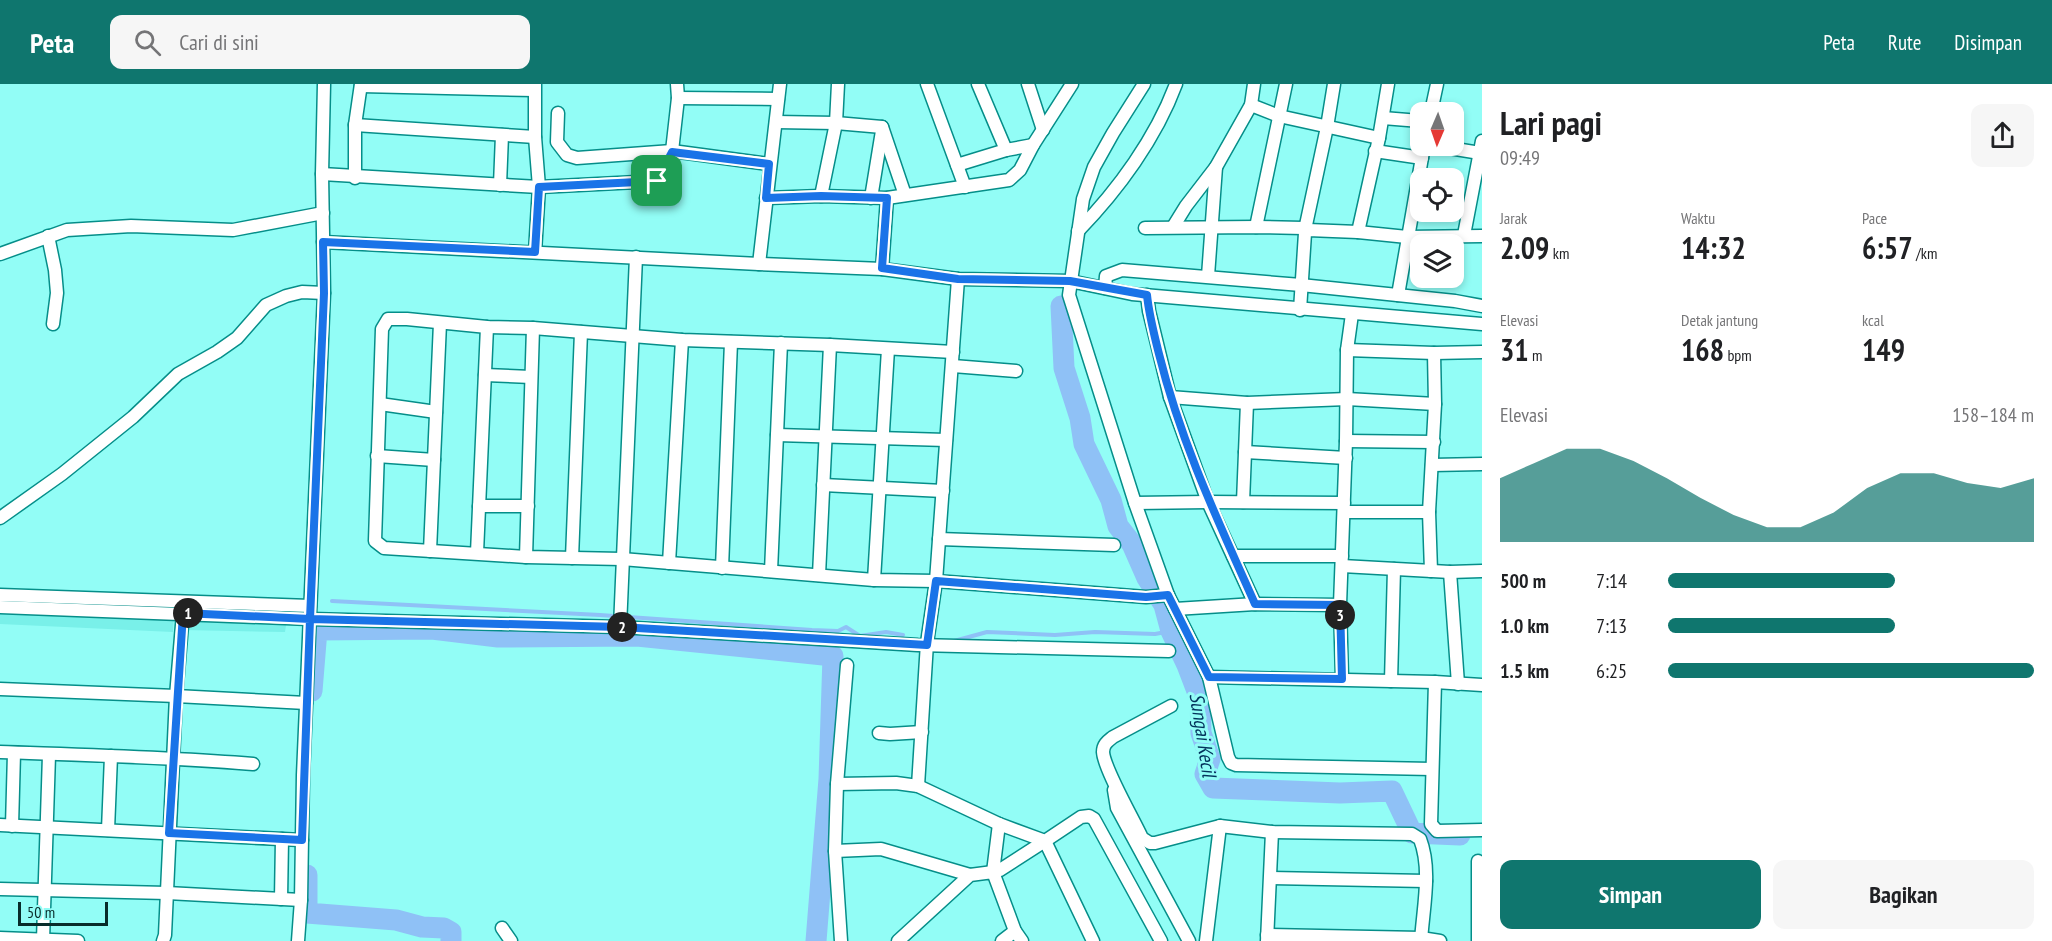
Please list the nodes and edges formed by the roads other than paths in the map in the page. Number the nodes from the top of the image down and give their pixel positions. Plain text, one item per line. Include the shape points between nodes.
1 (324, 84) edge
2 (677, 84) edge
3 (780, 84) edge
4 (838, 84) edge
5 (927, 84) edge
6 (978, 84) edge
7 (1028, 84) edge
8 (1072, 84) edge
9 (1144, 84) edge
10 (1176, 84) edge
11 (1254, 84) edge
12 (1286, 84) edge
13 (1334, 84) edge
14 (1388, 84) edge
15 (1437, 84) edge
16 (361, 85) edge
17 (535, 87) edge
18 (678, 98) junction
19 (778, 99) junction
20 (1433, 102) edge
21 (1251, 105) junction
22 (558, 113) dead end
23 (1280, 116) junction
24 (1383, 118) junction
25 (1410, 120) edge
26 (776, 122) junction
27 (836, 123) junction
28 (355, 125) junction
29 (882, 127) junction
30 (1328, 127) junction
31 (1043, 130) junction
32 (501, 135) junction
33 (535, 137) junction
34 (1379, 138) junction
35 (1033, 145) junction
36 (1464, 147) edge
37 (1481, 147) edge
38 (1006, 150) junction
39 (1375, 151) junction
40 (672, 152) junction
41 (1410, 152) edge
42 (1422, 156) edge
43 (769, 164) junction
44 (957, 165) junction
45 (1216, 167) junction
46 (322, 174) junction
47 (356, 178) junction
48 (500, 185) junction
49 (539, 187) junction
50 (964, 187) junction
51 (906, 195) junction
52 (821, 196) junction
53 (766, 198) junction
54 (871, 198) junction
55 (887, 198) junction
56 (323, 213) junction
57 (1173, 227) junction
58 (1256, 227) junction
59 (1145, 228) dead end
60 (1212, 229) junction
61 (1078, 231) junction
62 (1358, 232) junction
63 (1464, 235) joint
64 (48, 236) junction
65 (1482, 236) edge
66 (1407, 237) junction
67 (1410, 237) edge
68 (323, 242) junction
69 (535, 252) junction
70 (0, 254) edge
71 (636, 257) junction
72 (759, 264) junction
73 (882, 268) junction
74 (1208, 276) junction
75 (958, 279) junction
76 (1070, 281) junction
77 (1301, 285) junction
78 (1106, 288) junction
79 (324, 293) junction
80 (1147, 295) junction
81 (1398, 295) junction
82 (1482, 306) edge
83 (1300, 310) junction
84 (1352, 314) junction
85 (440, 323) junction
86 (53, 324) dead end
87 (1482, 324) edge
88 (487, 327) junction
89 (533, 328) junction
90 (581, 332) junction
91 (632, 337) junction
92 (682, 340) junction
93 (731, 342) junction
94 (781, 343) junction
95 (830, 345) junction
96 (888, 349) junction
97 (1347, 350) junction
98 (953, 352) junction
99 (1482, 352) edge
100 (1434, 354) junction
101 (953, 366) junction
102 (1016, 370) dead end
103 (485, 375) junction
104 (531, 376) junction
105 (1170, 398) junction
106 (1347, 399) junction
107 (1247, 403) junction
108 (1435, 404) junction
109 (380, 405) junction
110 (436, 412) junction
111 (777, 435) junction
112 (825, 437) junction
113 (883, 438) junction
114 (946, 440) junction
115 (1346, 441) junction
116 (1434, 442) junction
117 (1245, 452) junction
118 (377, 456) junction
119 (1346, 458) junction
120 (434, 460) junction
121 (1482, 464) edge
122 (1432, 465) junction
123 (823, 485) junction
124 (880, 487) junction
125 (943, 491) junction
126 (1208, 502) junction
127 (1243, 502) junction
128 (1135, 503) junction
129 (479, 506) junction
130 (528, 506) junction
131 (1344, 508) junction
132 (1429, 512) junction
133 (0, 518) edge
134 (939, 539) junction
135 (1114, 545) dead end
136 (430, 551) junction
137 (477, 554) junction
138 (1233, 556) junction
139 (526, 557) junction
140 (572, 558) junction
141 (622, 559) junction
142 (1342, 561) junction
143 (669, 562) junction
144 (722, 568) junction
145 (1394, 569) junction
146 (1431, 570) junction
147 (771, 571) junction
148 (1482, 571) edge
149 (1450, 572) junction
150 (819, 575) junction
151 (874, 580) junction
152 (936, 581) junction
153 (0, 595) edge
154 (1164, 596) junction
155 (1255, 604) junction
156 (1340, 605) junction
157 (310, 606) junction
158 (0, 607) edge
159 (1175, 609) junction
160 (183, 613) junction
161 (310, 619) junction
162 (620, 620) junction
163 (927, 645) junction
164 (1169, 651) dead end
165 (847, 665) dead end
166 (1209, 677) junction
167 (1342, 679) junction
168 (1391, 681) junction
169 (1435, 682) junction
170 (1458, 684) junction
171 (1482, 685) edge
172 (0, 689) edge
173 (176, 696) junction
174 (306, 703) junction
175 (1171, 706) dead end
176 (922, 732) junction
177 (879, 733) dead end
178 (0, 752) edge
179 (14, 753) junction
180 (50, 755) junction
181 (111, 756) junction
182 (174, 758) junction
183 (253, 764) dead end
184 (1432, 769) junction
185 (1111, 774) junction
186 (837, 784) junction
187 (918, 786) junction
188 (999, 824) junction
189 (6, 826) edge
190 (1220, 826) junction
191 (47, 828) junction
192 (108, 830) junction
193 (1482, 830) edge
194 (1272, 832) junction
195 (169, 833) junction
196 (282, 839) junction
197 (302, 840) junction
198 (1045, 841) junction
199 (835, 851) junction
200 (1478, 861) dead end
201 (993, 872) junction
202 (970, 875) junction
203 (1271, 878) junction
204 (1426, 881) junction
205 (0, 889) edge
206 (44, 891) junction
207 (167, 893) junction
208 (281, 899) junction
209 (301, 900) junction
210 (502, 928) dead end
211 (1018, 936) edge
212 (0, 938) edge
213 (1267, 938) edge
214 (43, 940) edge
215 (1157, 940) edge
216 (1421, 940) edge
217 (1475, 940) edge
218 (78, 941) edge
219 (163, 941) edge
220 (298, 941) edge
221 (511, 941) edge
222 (841, 941) edge
223 (898, 941) edge
224 (1002, 941) edge
225 (1094, 941) edge
226 (1189, 941) edge
227 (1206, 941) edge
228 (1440, 941) edge

1 - 46 street
2 - 18 street
3 - 19 street
4 - 27 street
5 - 44 street
6 - 38 street
7 - 31 street
8 - 31 street
9 - 61 street via 1094,167
10 - 61 street via 1145,144 1102,206
11 - 21 street
12 - 23 street
13 - 30 street
14 - 24 street
15 - 20 street
16 - 17 street
16 - 28 street
17 - 33 street
18 - 19 street
18 - 40 street
19 - 26 street
21 - 23 street
21 - 45 street
22 - 40 street via 557,142 567,155 577,158
23 - 30 street
23 - 58 street
24 - 25 street
24 - 34 street
26 - 27 street
26 - 43 street
27 - 29 street
27 - 52 street
28 - 32 street
28 - 47 street
29 - 51 street
29 - 54 street
30 - 34 street
30 - 58 street via 1305,227
31 - 35 street
32 - 33 street
32 - 48 street
33 - 49 street
34 - 39 street
35 - 38 street
35 - 50 street via 1020,170 1009,180
36 - 37 street
37 - 63 street
38 - 44 street
39 - 41 street
39 - 62 street
40 - 43 street
40 - 49 street via 657,181
42 - 66 street
43 - 53 street
44 - 50 street
45 - 57 street
45 - 60 street
46 - 47 street
46 - 56 street
47 - 48 street
48 - 49 street
49 - 69 street
50 - 51 street
51 - 55 street
52 - 53 street
52 - 54 street
53 - 72 street
54 - 55 street
55 - 73 street
56 - 64 street via 233,230 131,226 67,230
56 - 68 street
57 - 59 street
57 - 60 street
58 - 60 street
60 - 74 street
61 - 76 street
62 - 66 street
62 - 77 street via 1306,231
63 - 65 street
64 - 70 street
64 - 86 street via 57,293
66 - 67 street
66 - 81 street
68 - 69 street
68 - 79 street
69 - 71 street
71 - 72 street
71 - 91 street
72 - 73 street
73 - 75 street
74 - 77 street
74 - 78 street via 1122,270 1107,276
75 - 76 street
75 - 98 street
76 - 78 street
76 - 128 street via 1073,313
77 - 81 street
77 - 83 street
78 - 80 street
79 - 133 street via 302,292 266,305 237,338 178,374 133,417
79 - 157 street
80 - 83 street
80 - 105 street
81 - 82 street
83 - 84 street
84 - 87 street
84 - 97 street
85 - 88 street
85 - 109 street via 392,318 385,322
85 - 110 street
88 - 89 street
88 - 103 street
89 - 90 street
89 - 104 street
90 - 91 street
90 - 140 street
91 - 92 street
91 - 141 street
92 - 93 street
92 - 143 street
93 - 94 street
93 - 144 street
94 - 95 street
94 - 111 street
95 - 96 street
95 - 112 street
96 - 98 street
96 - 113 street
97 - 100 street
97 - 106 street
98 - 101 street
99 - 100 street
100 - 108 street
101 - 102 street
101 - 114 street
103 - 104 street
103 - 129 street
104 - 130 street
105 - 107 street
105 - 126 street
106 - 107 street
106 - 108 street
106 - 115 street
107 - 117 street
108 - 116 street
109 - 110 street
109 - 118 street
110 - 120 street
111 - 112 street
111 - 147 street
112 - 113 street
112 - 123 street
113 - 114 street
113 - 124 street
114 - 125 street
115 - 116 street
115 - 119 street
116 - 122 street
117 - 119 street
117 - 127 street
118 - 120 street
118 - 136 street via 376,544
119 - 131 street
120 - 136 street
121 - 122 street
122 - 132 street
123 - 124 street
123 - 150 street
124 - 125 street
124 - 151 street
125 - 134 street
126 - 127 street
126 - 128 street
126 - 138 street
127 - 131 street
128 - 154 street
129 - 130 street
129 - 137 street
130 - 139 street
131 - 132 street
131 - 142 street
132 - 146 street
134 - 135 street
134 - 152 street
136 - 137 street
137 - 139 street
138 - 142 street
138 - 155 street
139 - 140 street
140 - 141 street
141 - 143 street
141 - 162 street
142 - 145 street
142 - 156 street
143 - 144 street
144 - 147 street
145 - 146 street
145 - 168 street
146 - 149 street
147 - 150 street
148 - 149 street
149 - 170 street
150 - 151 street
151 - 152 street
152 - 154 street
152 - 163 street
153 - 157 street
154 - 159 street
155 - 156 street
155 - 159 street
156 - 167 street
157 - 161 street
158 - 160 street
159 - 166 street
160 - 161 street
160 - 173 street
161 - 162 street
161 - 174 street
162 - 163 street
163 - 164 street
163 - 176 street
165 - 186 street
166 - 167 street
166 - 184 street via 1231,763
167 - 168 street
168 - 169 street
169 - 170 street
169 - 184 street
170 - 171 street
172 - 173 street
173 - 174 street
173 - 182 street
174 - 197 street
175 - 185 street via 1106,743 1103,752
176 - 177 street
176 - 187 street
178 - 179 street
179 - 180 street
179 - 189 street
180 - 181 street
180 - 191 street
181 - 182 street
181 - 192 street
182 - 183 street
182 - 195 street
184 - 193 street via 1433,828
185 - 190 street via 1146,842
185 - 226 street via 1117,808
186 - 187 street
186 - 199 street
187 - 188 street
188 - 198 street
188 - 201 street
189 - 191 street
190 - 194 street
190 - 227 street
191 - 192 street
191 - 206 street
192 - 195 street
194 - 203 street
194 - 204 street via 1412,834 1422,843
195 - 196 street
195 - 207 street
196 - 197 street
196 - 208 street
197 - 209 street
198 - 201 street
198 - 215 street via 1081,817 1094,819
198 - 225 street
199 - 202 street via 881,849
199 - 222 street
200 - 217 street
201 - 202 street
201 - 211 street
202 - 223 street
203 - 204 street
203 - 213 street
204 - 216 street
205 - 206 street
206 - 207 street
206 - 214 street
207 - 208 street
207 - 219 street
208 - 209 street
209 - 220 street
210 - 221 street
211 - 224 street
212 - 214 street
213 - 216 street
214 - 218 street
216 - 228 street

